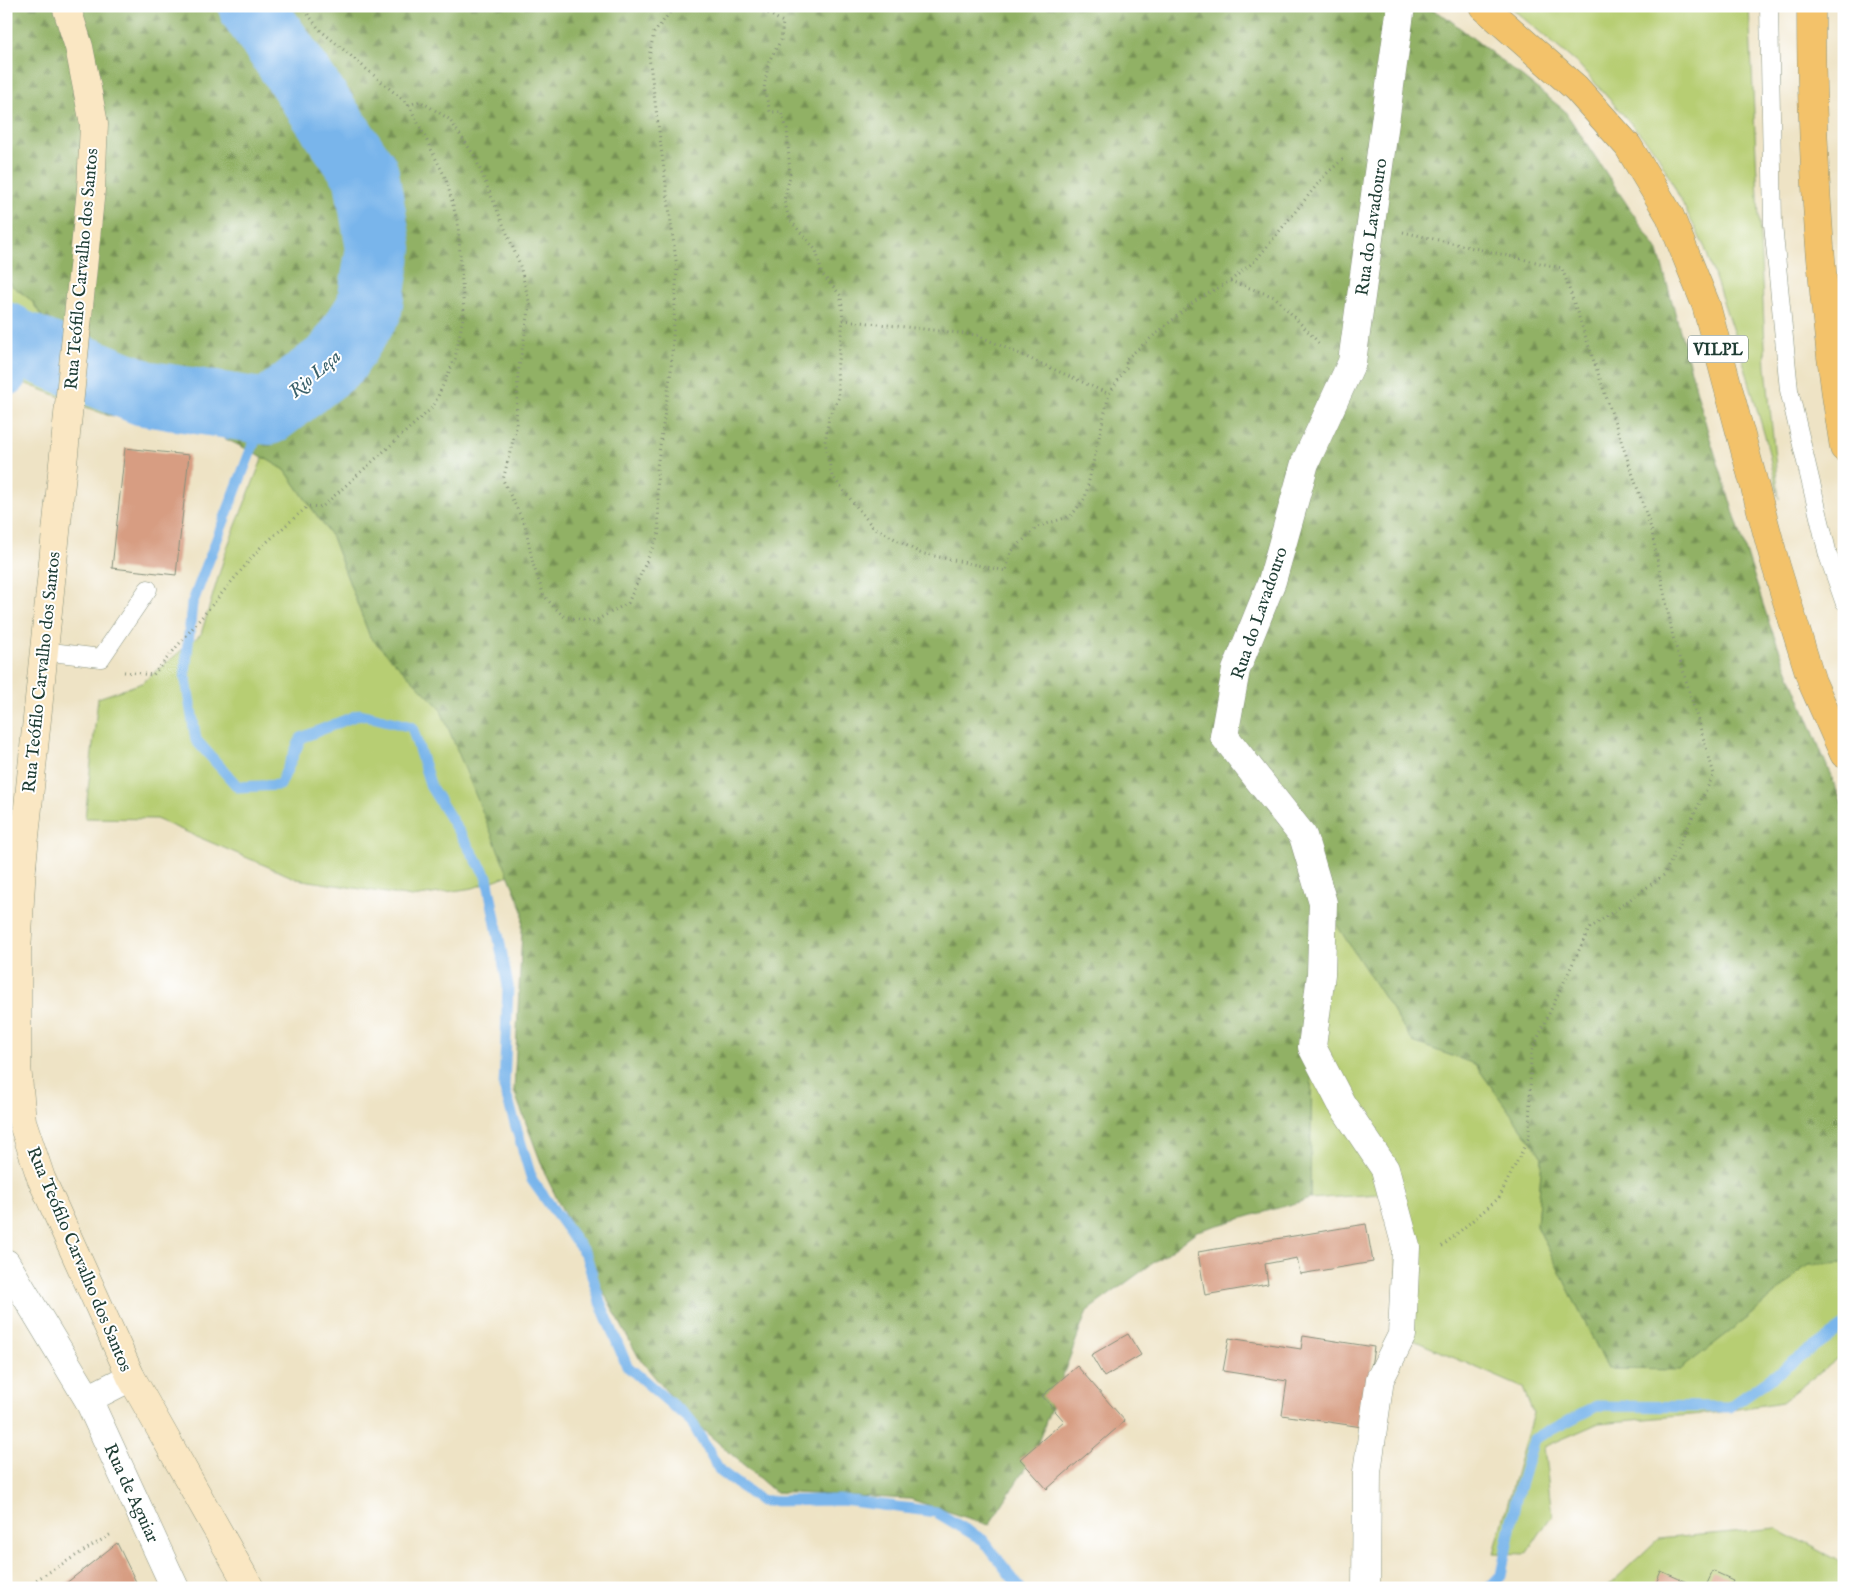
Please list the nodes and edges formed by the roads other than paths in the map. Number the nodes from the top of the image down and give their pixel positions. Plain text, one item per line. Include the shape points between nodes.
1 (66, 6) edge
2 (1483, 6) edge
3 (1769, 6) edge
4 (1811, 6) edge
5 (1401, 10) edge
6 (1844, 448) edge
7 (148, 589) dead end
8 (1844, 601) edge
9 (43, 651) junction
10 (1844, 754) edge
11 (14, 859) edge
12 (6, 1263) edge
13 (131, 1377) junction
14 (88, 1399) junction
15 (175, 1588) edge
16 (250, 1588) edge
17 (1366, 1588) edge

1 - 9 main road, Rua Teófilo Carvalho dos Santos via 79,47 94,124
2 - 10 highway, VILPL via 1576,88 1628,146 1670,216 1706,305 1776,566 1812,682
3 - 8 lane via 1773,224 1789,390 1828,555
4 - 6 highway via 1818,221 1833,383
5 - 17 street, Rua do Lavadouro via 1352,362 1305,464 1272,581 1236,670 1224,736 1303,836 1323,903 1321,974 1312,1047 1341,1103 1385,1169 1406,1246 1402,1335 1380,1380 1367,1472
7 - 9 lane via 101,658
9 - 11 main road, Rua Teófilo Carvalho dos Santos
11 - 13 main road, Rua Teófilo Carvalho dos Santos via 17,1066 22,1122 41,1178
12 - 14 street, Rua de Aguiar
13 - 14 street
13 - 16 main road, Rua Teófilo Carvalho dos Santos
14 - 15 street, Rua de Aguiar

